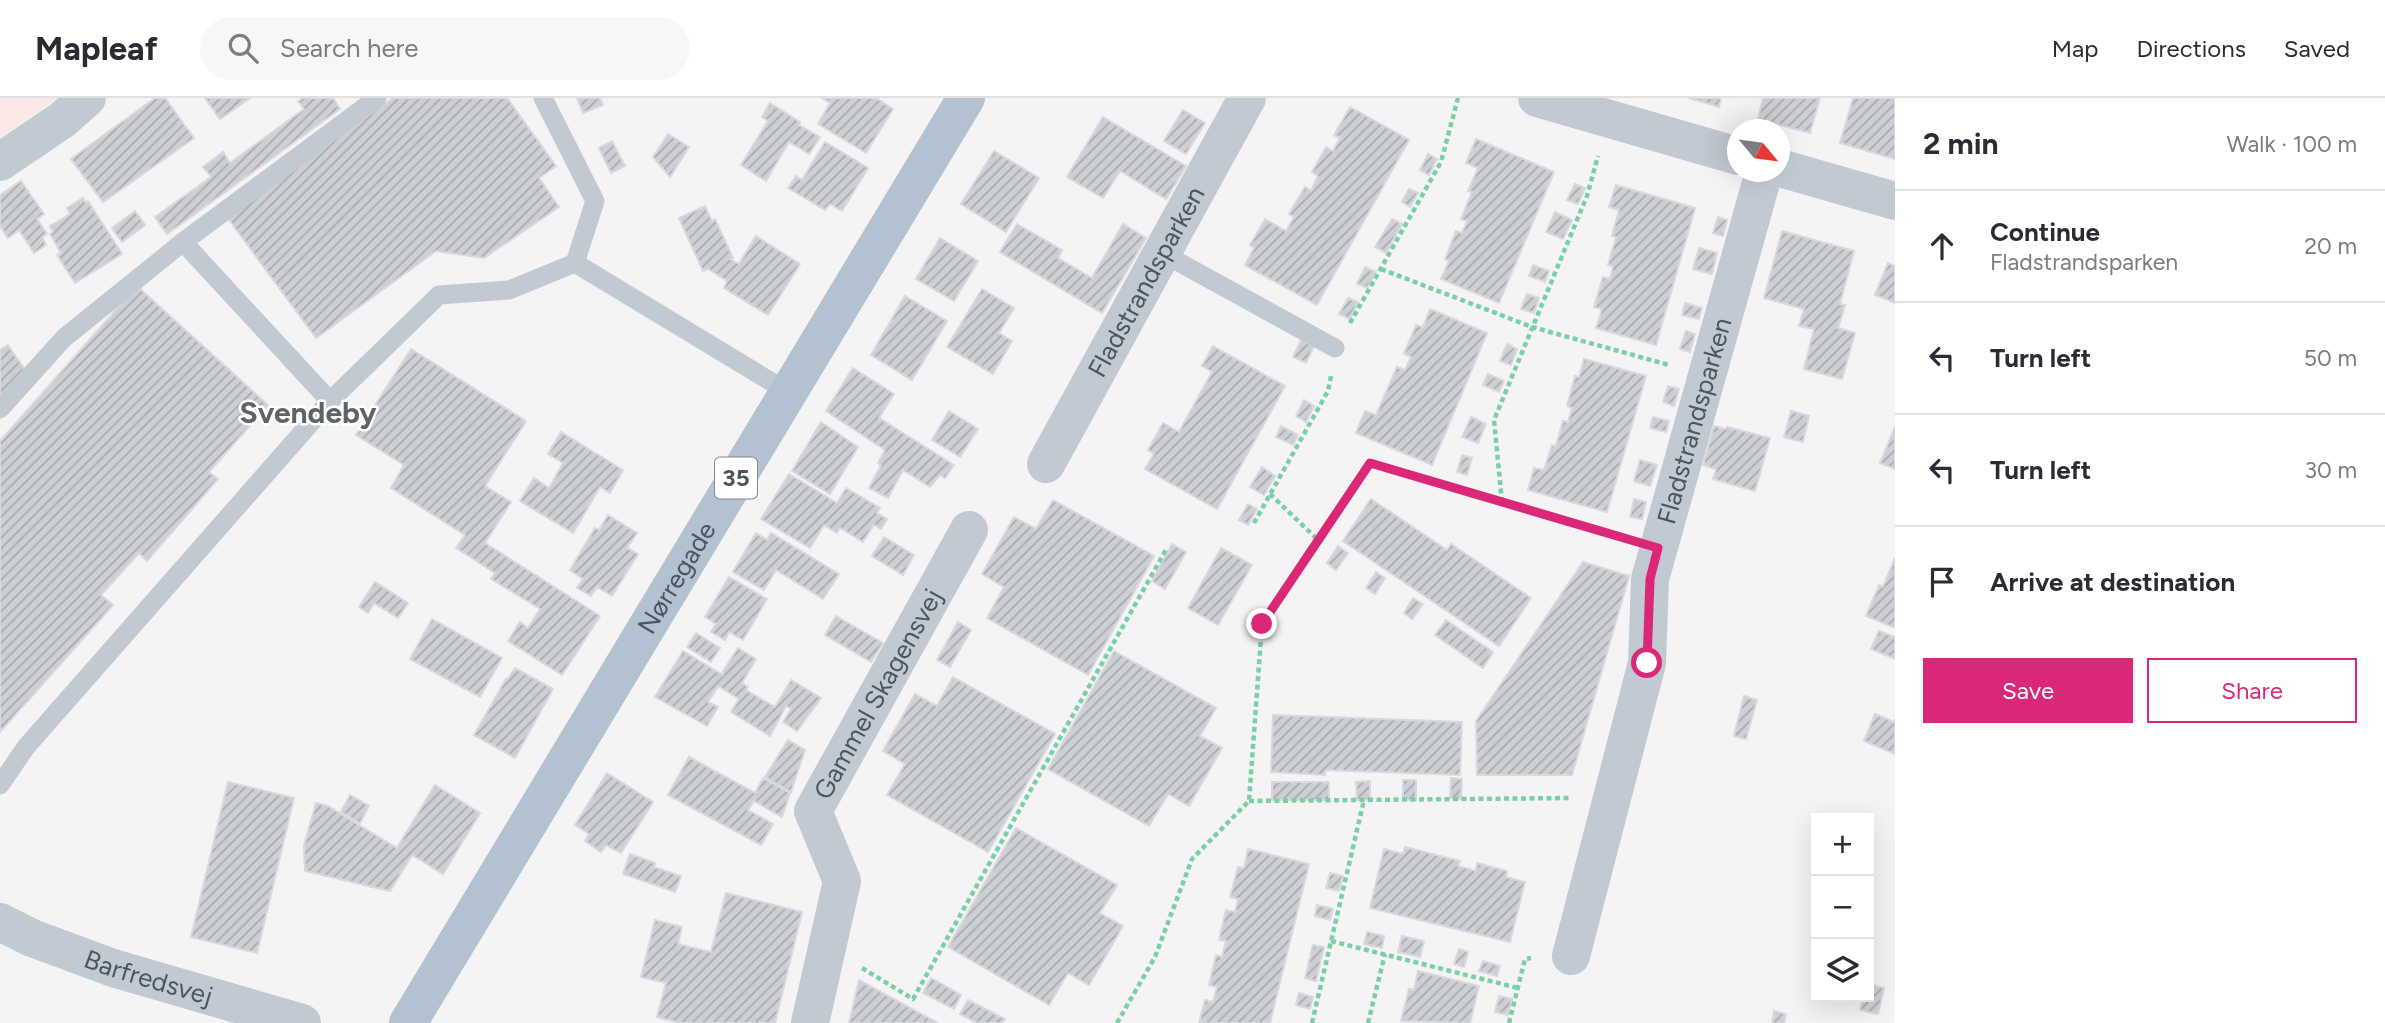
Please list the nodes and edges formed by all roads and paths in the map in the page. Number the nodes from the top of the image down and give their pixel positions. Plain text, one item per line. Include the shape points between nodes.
1 (87, 98) edge
2 (377, 98) edge
3 (542, 98) edge
4 (966, 98) edge
5 (1247, 98) edge
6 (1458, 98) edge
7 (1536, 98) edge
8 (1608, 118) junction
9 (1727, 153) edge
10 (0, 162) edge
11 (1790, 171) edge
12 (1761, 182) edge
13 (1895, 201) edge
14 (183, 242) junction
15 (1162, 253) junction
16 (575, 262) junction
17 (1381, 270) junction
18 (1532, 327) junction
19 (1335, 348) junction
20 (1707, 376) junction
21 (788, 392) junction
22 (330, 401) junction
23 (0, 409) edge
24 (1046, 464) dead end
25 (1270, 494) junction
26 (1502, 502) junction
27 (1254, 523) dead end
28 (970, 530) dead end
29 (1318, 540) junction
30 (1167, 548) dead end
31 (1658, 548) junction
32 (0, 785) edge
33 (1612, 798) junction
34 (1364, 800) junction
35 (1249, 801) junction
36 (0, 922) edge
37 (1331, 941) junction
38 (827, 954) junction
39 (1385, 954) junction
40 (1571, 956) joint
41 (1518, 988) junction
42 (302, 1023) edge
43 (408, 1023) edge
44 (810, 1023) edge
45 (1117, 1023) edge
46 (1312, 1023) edge
47 (1368, 1023) edge
48 (1509, 1023) edge

1 - 10 street
2 - 14 lane
3 - 16 lane via 595,201
4 - 21 main road, Nørregade / 35
5 - 15 street, Fladstrandsparken
6 - 17 path via 1441,162
7 - 8 street
8 - 9 street
8 - 18 path via 1587,197
11 - 13 street
12 - 20 street, Fladstrandsparken
14 - 22 lane
14 - 23 lane via 64,338
15 - 19 lane
15 - 24 street, Fladstrandsparken
16 - 21 lane
16 - 22 lane via 509,290 439,295
17 - 18 path
17 - 19 path
18 - 20 path
18 - 26 path via 1494,420
19 - 25 path via 1328,391
20 - 31 street, Fladstrandsparken
21 - 43 main road, Nørregade / 35
22 - 32 lane via 26,747
25 - 27 path
25 - 29 path
26 - 29 path via 1370,463
26 - 31 path
28 - 38 street, Gammel Skagensvej via 813,811 842,881
29 - 35 path via 1262,624
30 - 38 path via 914,999
31 - 33 street, Fladstrandsparken via 1650,579 1647,663
33 - 34 path
33 - 40 street, Fladstrandsparken
34 - 35 path
34 - 37 path
35 - 45 path via 1192,859 1155,957
36 - 42 street, Barfredsvej via 113,968
37 - 39 path
37 - 46 path
38 - 44 street, Gammel Skagensvej
39 - 41 path
39 - 47 path
40 - 41 path via 1525,959
41 - 48 path

